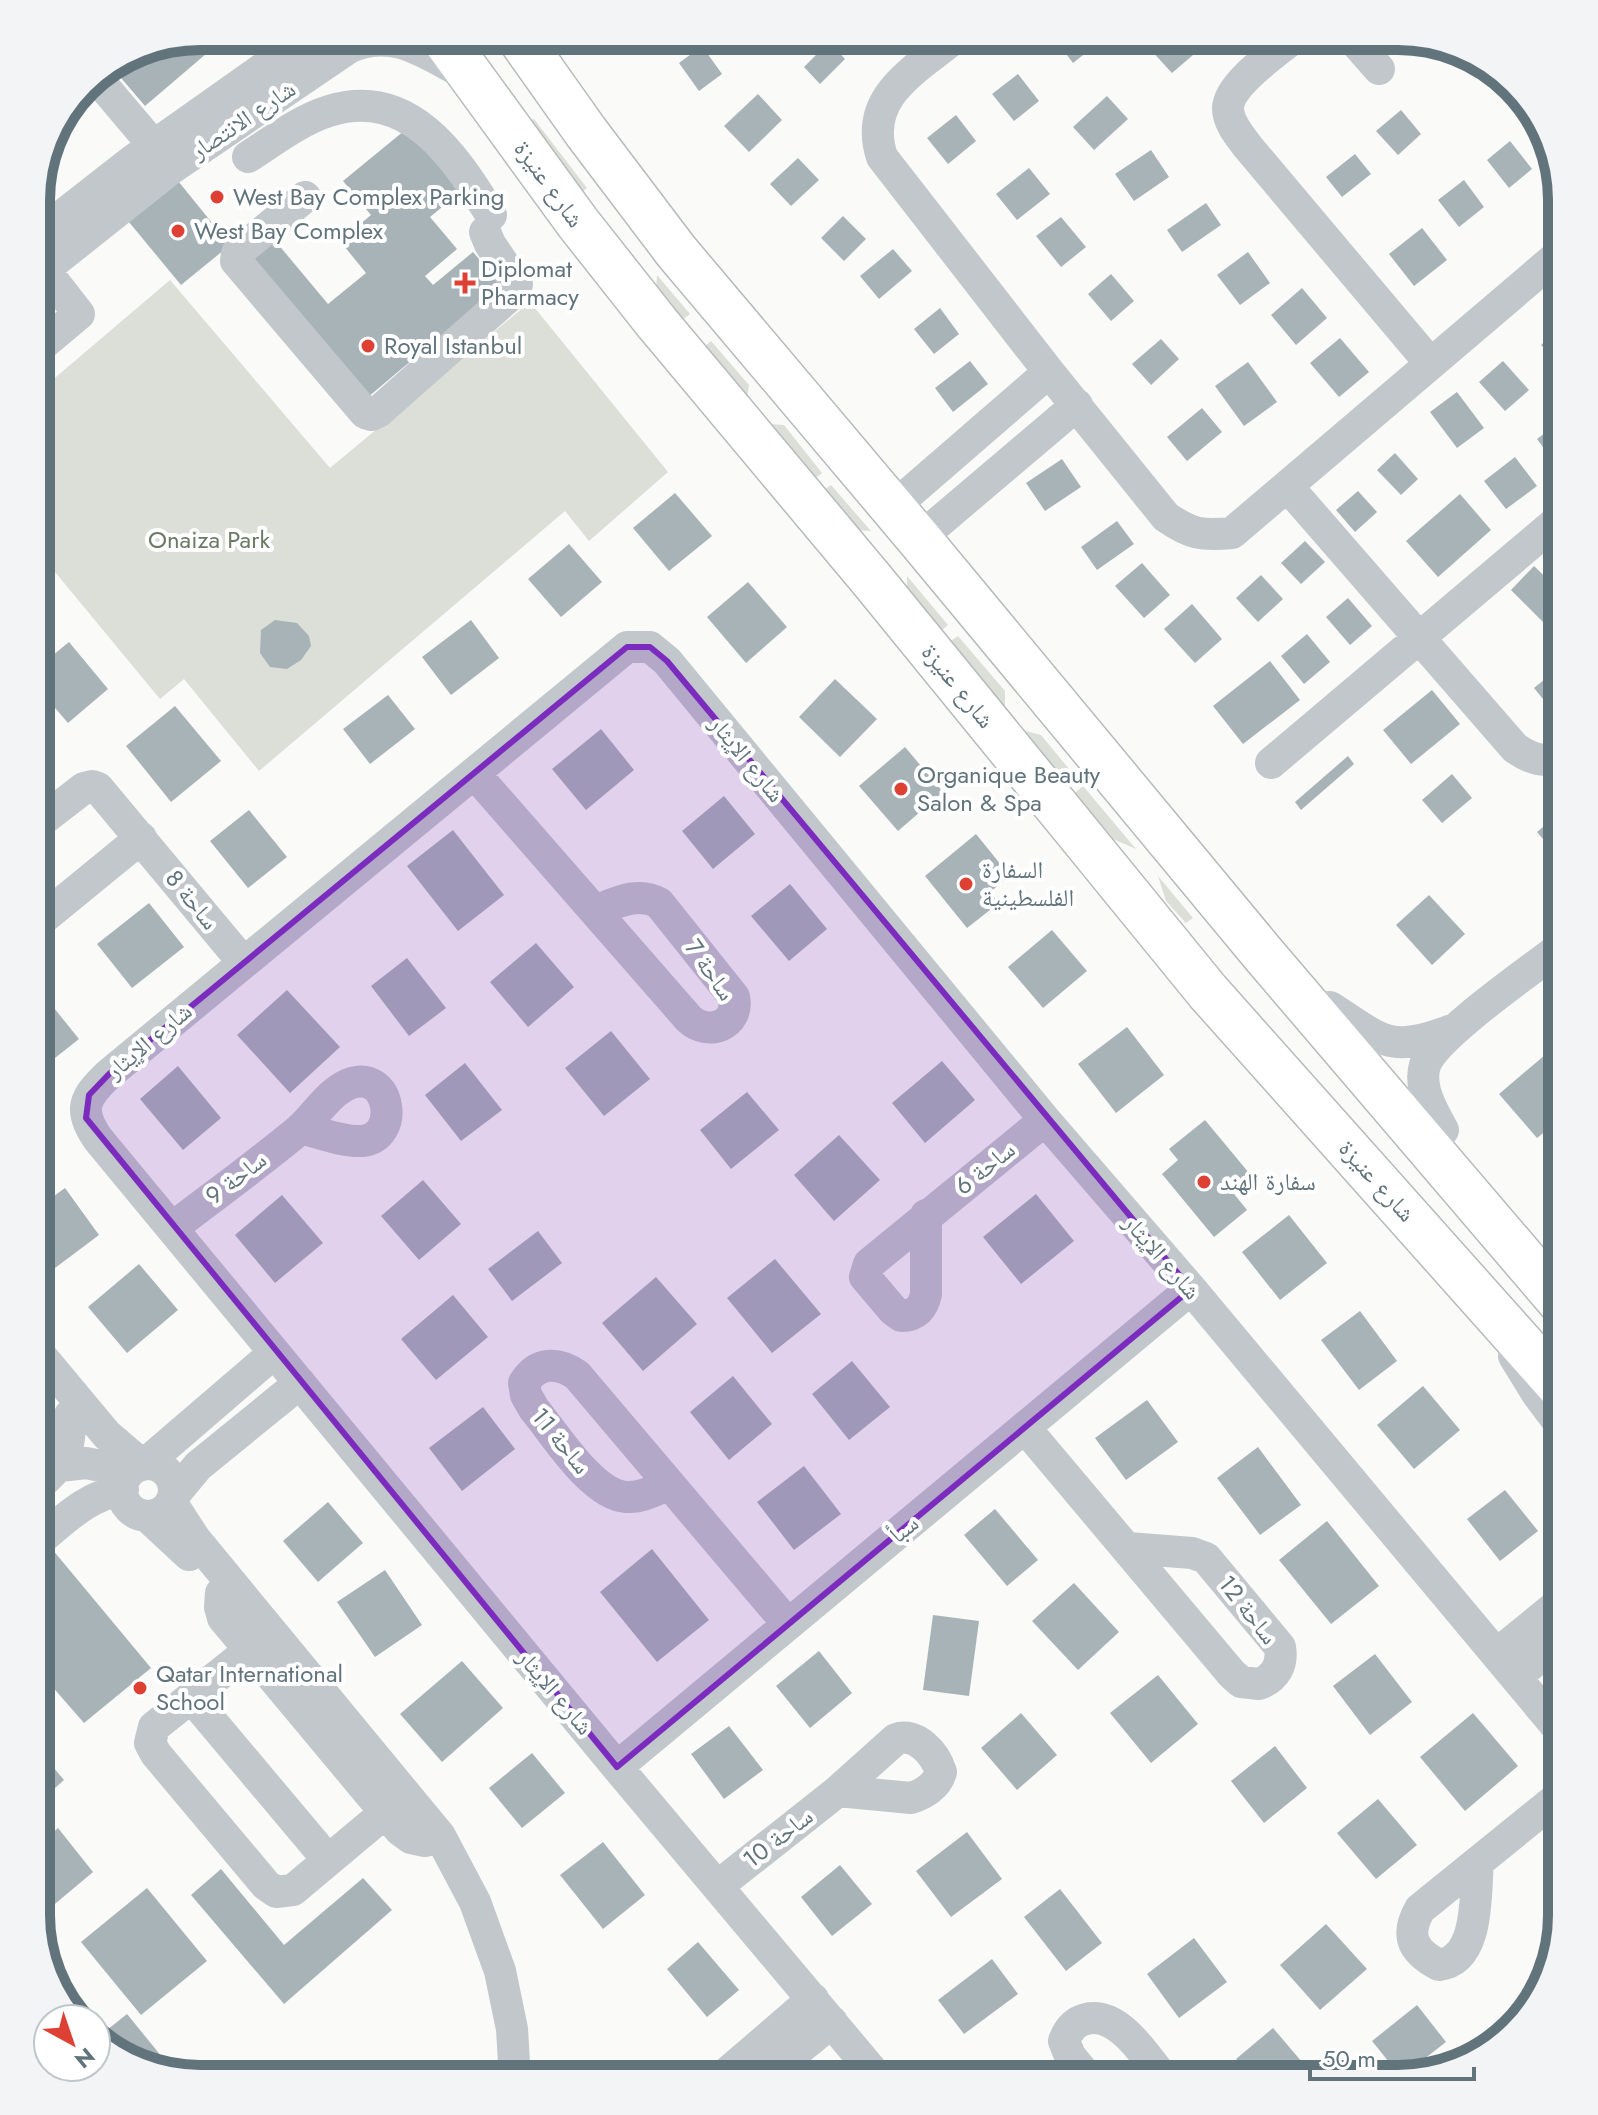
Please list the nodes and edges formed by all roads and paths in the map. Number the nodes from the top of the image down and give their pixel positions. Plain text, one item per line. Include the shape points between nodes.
1 (292, 50) edge
2 (345, 50) edge
3 (417, 50) edge
4 (452, 50) edge
5 (528, 50) edge
6 (940, 50) edge
7 (1280, 50) edge
8 (1362, 50) edge
9 (1379, 69) dead end
10 (470, 76) junction
11 (103, 86) edge
12 (163, 157) junction
13 (248, 157) dead end
14 (305, 197) dead end
15 (50, 227) edge
16 (50, 263) edge
17 (1548, 264) edge
18 (50, 283) edge
19 (50, 338) edge
20 (1430, 363) junction
21 (1049, 372) junction
22 (1077, 405) junction
23 (964, 447) junction
24 (991, 479) junction
25 (1288, 487) junction
26 (906, 523) junction
27 (1548, 529) edge
28 (1419, 636) junction
29 (1548, 759) edge
30 (1271, 763) dead end
31 (474, 773) junction
32 (50, 814) edge
33 (141, 838) junction
34 (595, 911) junction
35 (50, 913) edge
36 (1264, 955) junction
37 (1548, 957) edge
38 (243, 962) junction
39 (1330, 1007) junction
40 (1455, 1028) junction
41 (1045, 1120) junction
42 (301, 1128) dead end
43 (1443, 1130) junction
44 (926, 1215) dead end
45 (172, 1228) junction
46 (1548, 1247) edge
47 (1548, 1288) edge
48 (1191, 1289) junction
49 (1498, 1316) junction
50 (274, 1353) junction
51 (1548, 1373) edge
52 (300, 1383) junction
53 (50, 1384) edge
54 (50, 1389) edge
55 (1548, 1408) edge
56 (70, 1415) junction
57 (1026, 1429) junction
58 (60, 1466) junction
59 (129, 1474) junction
60 (50, 1475) edge
61 (667, 1485) junction
62 (164, 1504) junction
63 (50, 1531) edge
64 (1128, 1548) junction
65 (221, 1593) junction
66 (1548, 1617) edge
67 (788, 1624) junction
68 (1548, 1645) edge
69 (250, 1650) junction
70 (1506, 1666) junction
71 (191, 1697) junction
72 (1548, 1716) edge
73 (617, 1767) junction
74 (838, 1791) dead end
75 (1548, 1805) edge
76 (386, 1812) junction
77 (425, 1841) junction
78 (328, 1860) junction
79 (1478, 1862) dead end
80 (719, 1885) junction
81 (822, 2010) junction
82 (497, 2065) edge
83 (514, 2065) edge
84 (741, 2065) edge
85 (774, 2065) edge
86 (867, 2065) edge
87 (1077, 2065) edge
88 (1153, 2065) edge

1 - 12 street, شارع الانتصار
2 - 12 street, شارع الانتصار
3 - 10 street, شارع الانتصار
4 - 10 highway, شارع عنيزة
5 - 26 highway via 676,251
6 - 21 street via 882,104 877,140 882,157
7 - 20 street via 1230,97 1233,127
8 - 9 street
10 - 49 highway, شارع عنيزة via 657,323 1208,992
11 - 12 street
12 - 15 street, شارع الانتصار
12 - 16 street, شارع الانتصار
13 - 14 street via 329,111 359,106 415,120 470,181 488,224 490,244 517,284 515,291 378,412 365,413 236,261 237,253
17 - 20 street
18 - 19 street via 79,314
20 - 25 street
21 - 22 street
21 - 23 street
22 - 24 street
22 - 25 street via 1166,517 1187,531 1232,533
23 - 24 street
23 - 26 street
24 - 26 street
25 - 28 street
26 - 36 highway
27 - 28 street
28 - 29 street via 1515,748 1529,757
28 - 30 street
31 - 34 street, ساحة 7
31 - 38 street, شارع الإيثار
31 - 41 street, شارع الإيثار via 620,652 650,647 667,661
32 - 33 street, ساحة 8 via 92,786
33 - 35 street
33 - 38 street, ساحة 8
34 - 34 street, ساحة 7 via 697,1027 709,1030 732,1016 734,997 659,903 640,897
36 - 39 highway
36 - 47 highway
37 - 40 street
38 - 45 street, شارع الإيثار via 102,1081 86,1105 86,1118 98,1139
39 - 40 street via 1382,1040 1419,1042
39 - 43 highway
40 - 43 street via 1424,1067 1425,1088
41 - 44 street, ساحة 6
41 - 48 street, شارع الإيثار
42 - 45 street, ساحة 9
43 - 46 highway
45 - 50 street, شارع الإيثار
48 - 57 street, سبأ
48 - 70 street, شارع الإيثار
49 - 51 highway, شارع عنيزة
49 - 55 street via 1512,1353
50 - 52 street, شارع الإيثار
50 - 59 street
52 - 62 street via 198,1466
52 - 73 street, شارع الإيثار
53 - 59 street via 107,1435
54 - 56 street
56 - 58 street via 69,1441
56 - 59 street
57 - 64 street, ساحة 12
57 - 67 street, سبأ
58 - 59 street via 86,1463
58 - 60 street
59 - 62 street via 125,1502 131,1509
59 - 62 street via 159,1466 170,1475
59 - 63 street
61 - 61 street, ساحة 11 via 577,1375 556,1364 530,1373 524,1383 534,1409 593,1481 625,1497
61 - 67 street, ساحة 11
62 - 65 street via 188,1554
62 - 83 street via 440,1836 475,1902 497,1960
64 - 64 street, ساحة 12 via 1241,1682 1259,1684 1274,1675 1280,1647 1206,1558
65 - 69 street via 223,1618
65 - 77 street
66 - 70 street
67 - 73 street, سبأ
68 - 70 street
69 - 71 street
69 - 76 street
70 - 72 street, شارع الإيثار
71 - 78 street
71 - 78 street via 154,1727 150,1743 156,1754 270,1889 293,1890
73 - 80 street, شارع الإيثار
74 - 80 street, ساحة 10
75 - 79 street
76 - 77 street via 405,1835
76 - 78 street
77 - 82 street via 459,1903 485,1973
80 - 81 street, شارع الإيثار
81 - 84 street
81 - 85 street
81 - 86 street, شارع الإيثار
87 - 88 street via 1064,2041 1071,2027 1103,2018

